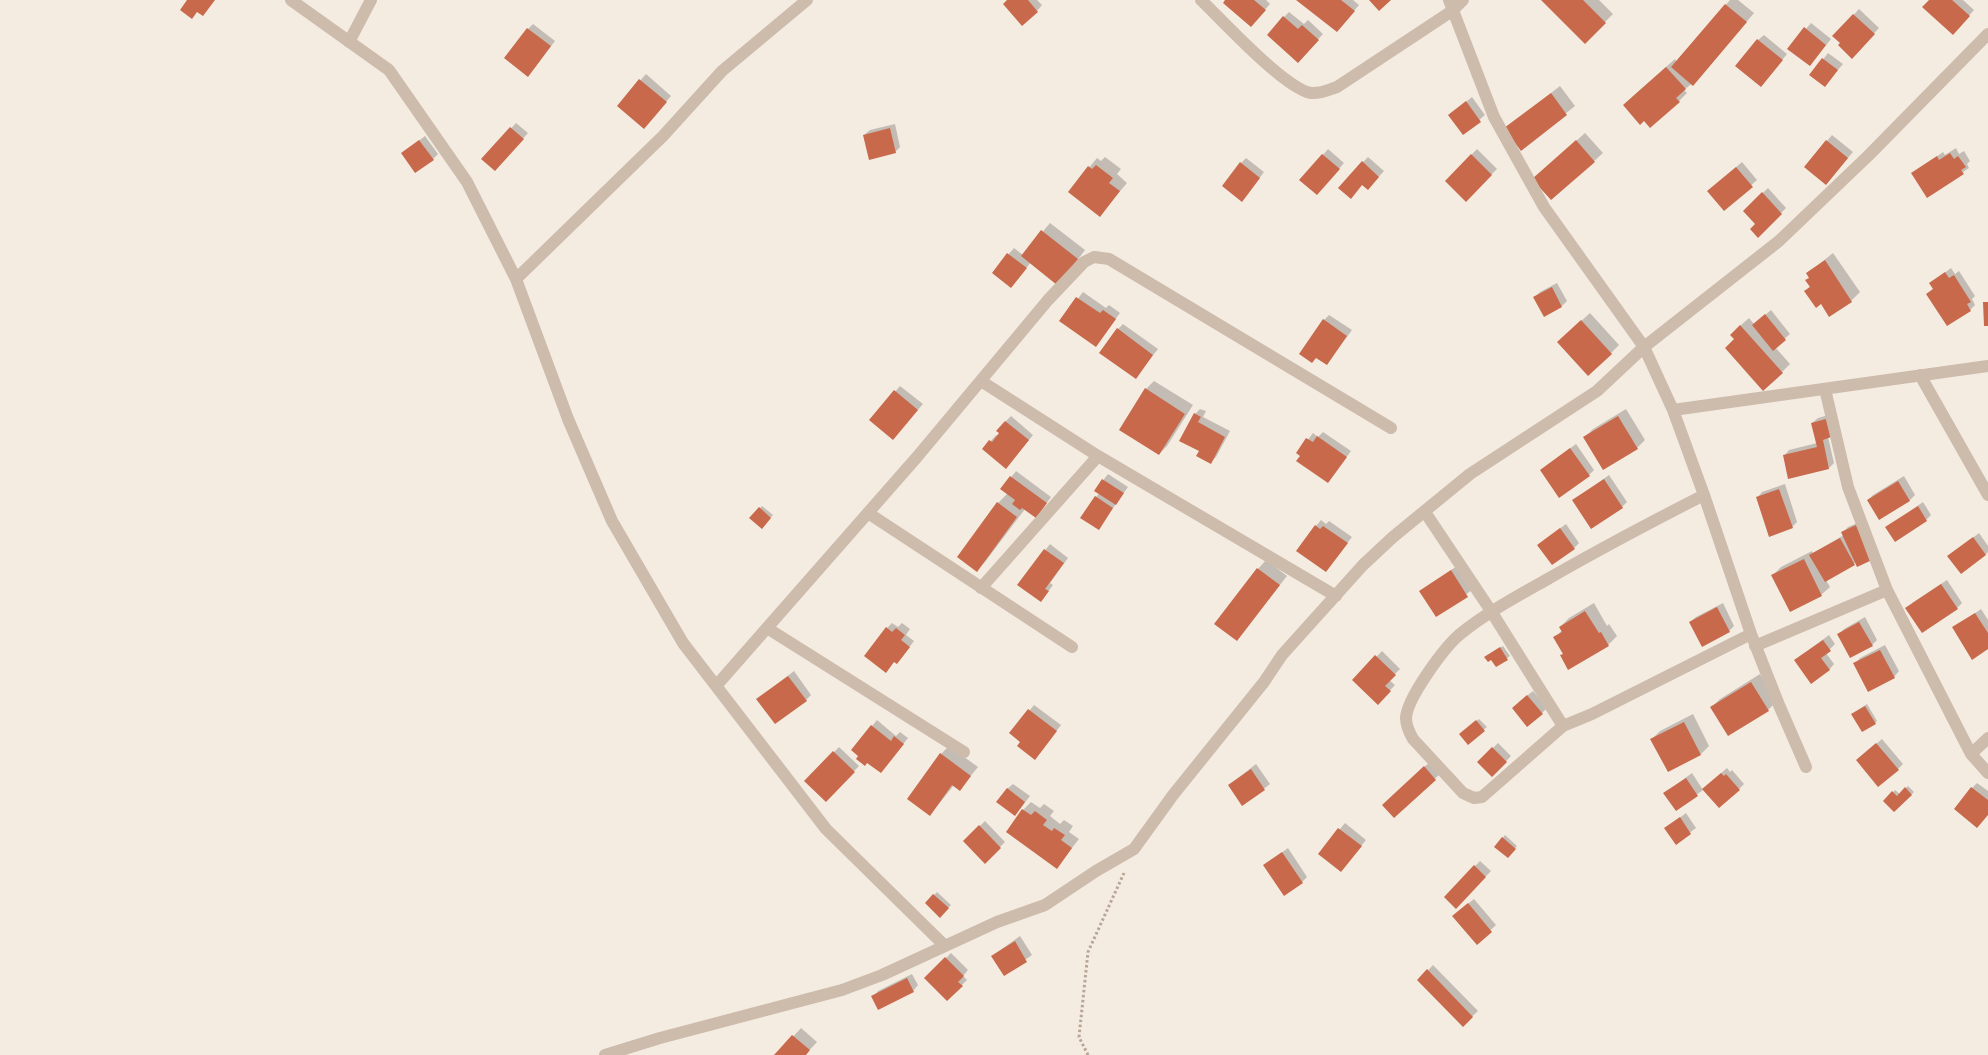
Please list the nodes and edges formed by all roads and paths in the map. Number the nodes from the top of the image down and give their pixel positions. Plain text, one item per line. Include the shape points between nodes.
1 (291, 0) edge
2 (371, 0) edge
3 (807, 0) edge
4 (1201, 0) edge
5 (1463, 0) edge
6 (1450, 6) edge
7 (1988, 34) edge
8 (348, 42) junction
9 (516, 279) junction
10 (1644, 347) junction
11 (1988, 366) edge
12 (1920, 375) junction
13 (981, 381) junction
14 (1825, 389) junction
15 (1672, 410) junction
16 (1390, 428) dead end
17 (1098, 456) junction
18 (1704, 495) junction
19 (1988, 495) edge
20 (1424, 512) junction
21 (868, 513) junction
22 (981, 588) junction
23 (1887, 590) junction
24 (1336, 596) junction
25 (1491, 611) junction
26 (767, 628) junction
27 (1753, 640) junction
28 (1072, 647) dead end
29 (716, 686) junction
30 (1563, 726) junction
31 (1988, 738) edge
32 (964, 752) dead end
33 (1971, 754) junction
34 (1806, 767) dead end
35 (1988, 773) edge
36 (1134, 849) junction
37 (945, 946) junction
38 (606, 1055) edge
39 (1088, 1055) edge

1 - 8 street
2 - 8 street
3 - 9 street via 722,71 663,136
4 - 6 street via 1272,69 1310,93 1337,87
5 - 6 street
6 - 10 street via 1494,118 1544,207
7 - 10 street via 1869,156 1779,241
8 - 9 street via 389,70 467,182
9 - 29 street via 568,419 612,521 682,643
10 - 15 street
10 - 20 street via 1597,391 1470,474
11 - 12 street
12 - 14 street
12 - 19 street
13 - 16 street via 1048,300 1084,262 1094,257 1109,259
13 - 17 street
13 - 21 street
14 - 15 street
14 - 23 street via 1848,487
15 - 18 street
17 - 22 street
17 - 24 street
18 - 25 street via 1605,546
18 - 27 street
20 - 24 street via 1393,538
20 - 25 street
21 - 22 street
21 - 26 street
22 - 28 street
23 - 27 street
23 - 33 street
24 - 36 street via 1282,655
25 - 30 street
25 - 30 street via 1458,636 1433,664 1406,716 1413,739 1464,793 1474,798 1482,797
26 - 29 street
26 - 32 street
27 - 30 street
27 - 34 street
29 - 37 street via 826,829
31 - 33 street
33 - 35 street
36 - 37 street via 1045,905
36 - 39 path via 1088,952 1079,1037
37 - 38 street via 842,990

